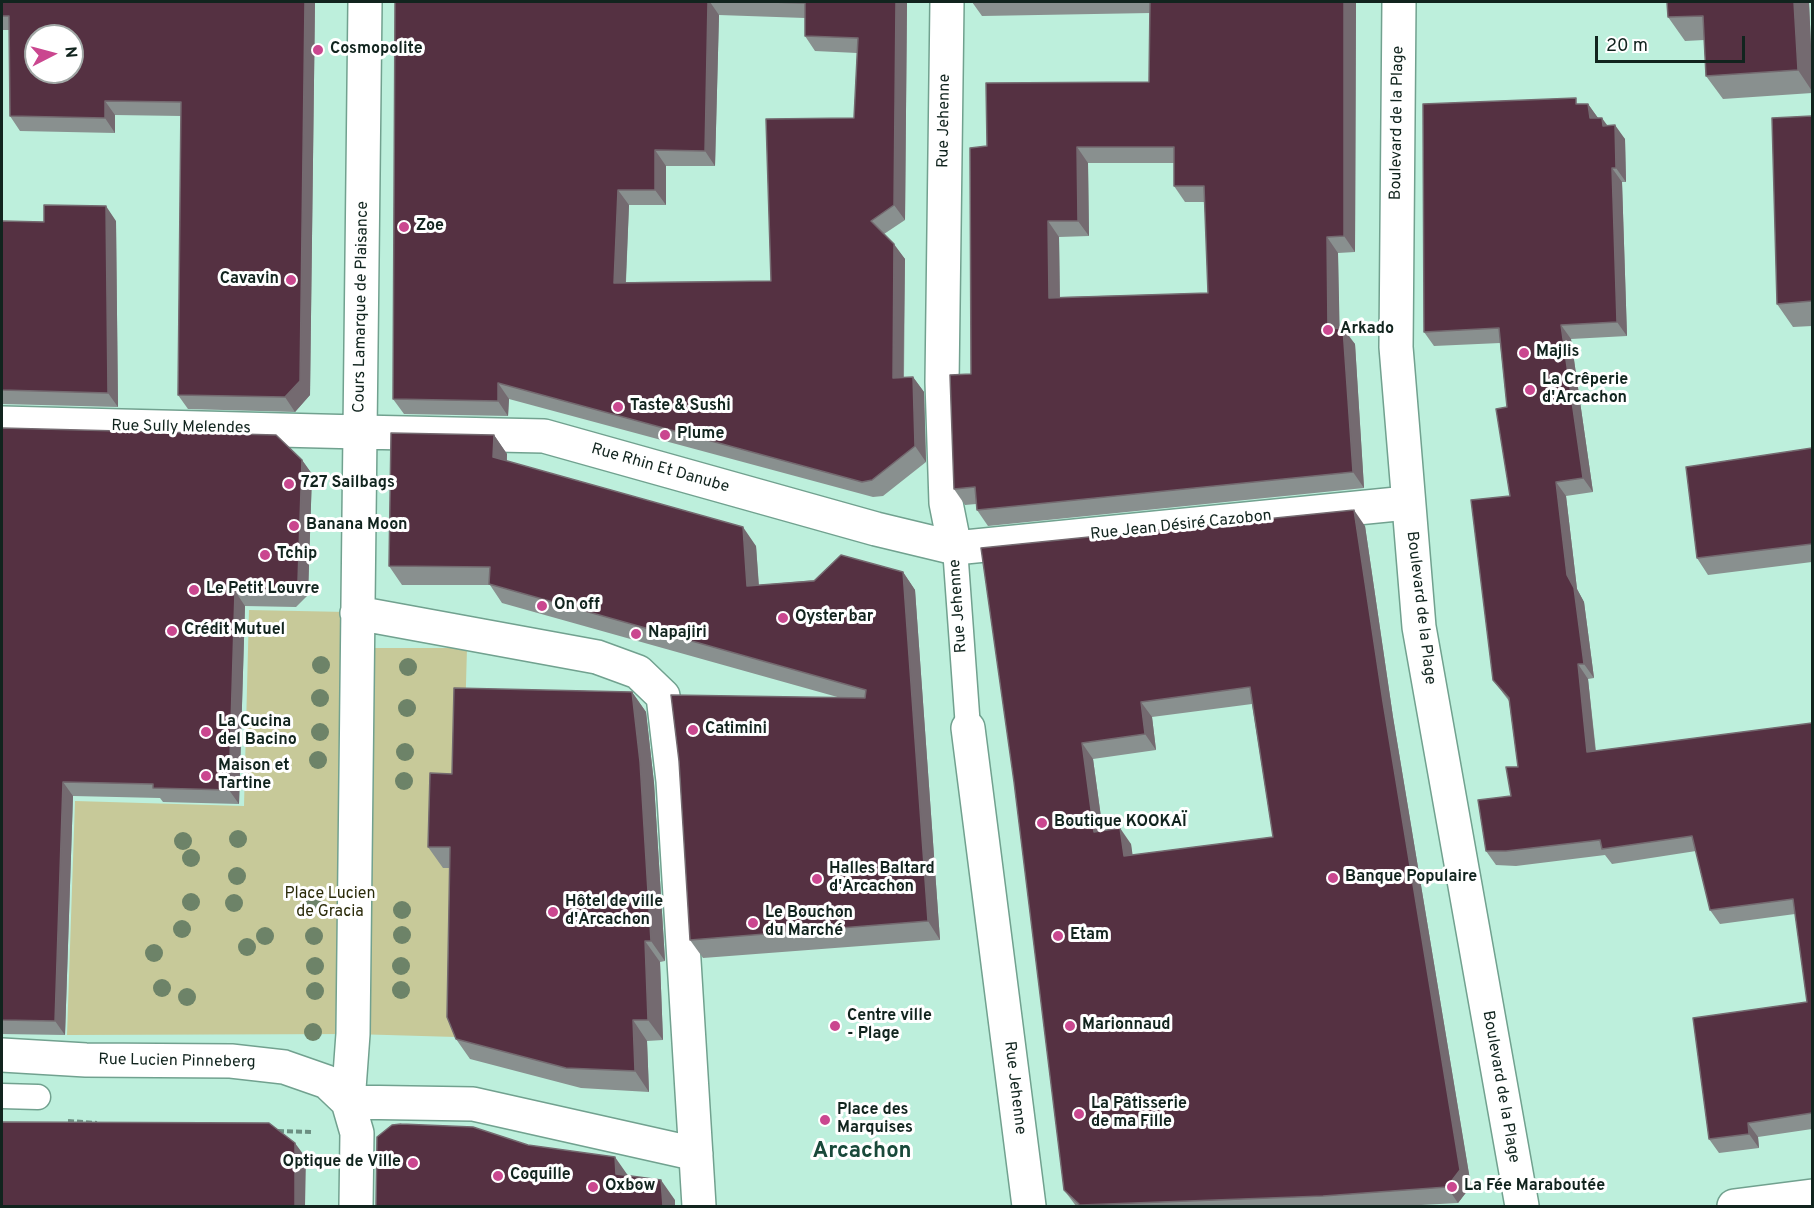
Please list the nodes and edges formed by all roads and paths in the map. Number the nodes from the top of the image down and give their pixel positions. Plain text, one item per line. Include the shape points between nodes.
1 (365, 2) edge
2 (947, 2) edge
3 (1399, 2) edge
4 (2, 423) edge
5 (360, 432) junction
6 (1407, 503) junction
7 (955, 548) junction
8 (357, 613) junction
9 (968, 728) joint
10 (2, 1056) edge
11 (2, 1096) edge
12 (38, 1097) dead end
13 (352, 1118) junction
14 (59, 1121) edge
15 (105, 1123) edge
16 (267, 1131) edge
17 (696, 1154) junction
18 (1812, 1196) edge
19 (356, 1206) edge
20 (699, 1206) edge
21 (1029, 1206) edge
22 (1522, 1206) edge
23 (1734, 1206) edge

1 - 5 street, Cours Lamarque de Plaisance
2 - 7 street, Rue Jehenne via 942,382 946,503
3 - 6 street, Boulevard de la Plage via 1396,346
4 - 5 street, Rue Sully Melendes
5 - 7 street, Rue Rhin Et Danube via 544,436
5 - 8 street, Cours Lamarque de Plaisance
6 - 7 street, Rue Jean Désiré Cazobon
6 - 22 street, Boulevard de la Plage via 1419,627
7 - 9 lane, Rue Jehenne
8 - 13 street
8 - 17 street via 597,657 638,672 663,696 673,781
9 - 21 street, Rue Jehenne
10 - 13 street, Rue Lucien Pinneberg via 231,1061 284,1067 327,1082
11 - 12 lane
13 - 16 path
13 - 17 street via 473,1104
13 - 19 street
14 - 15 path
17 - 20 street
18 - 23 street

